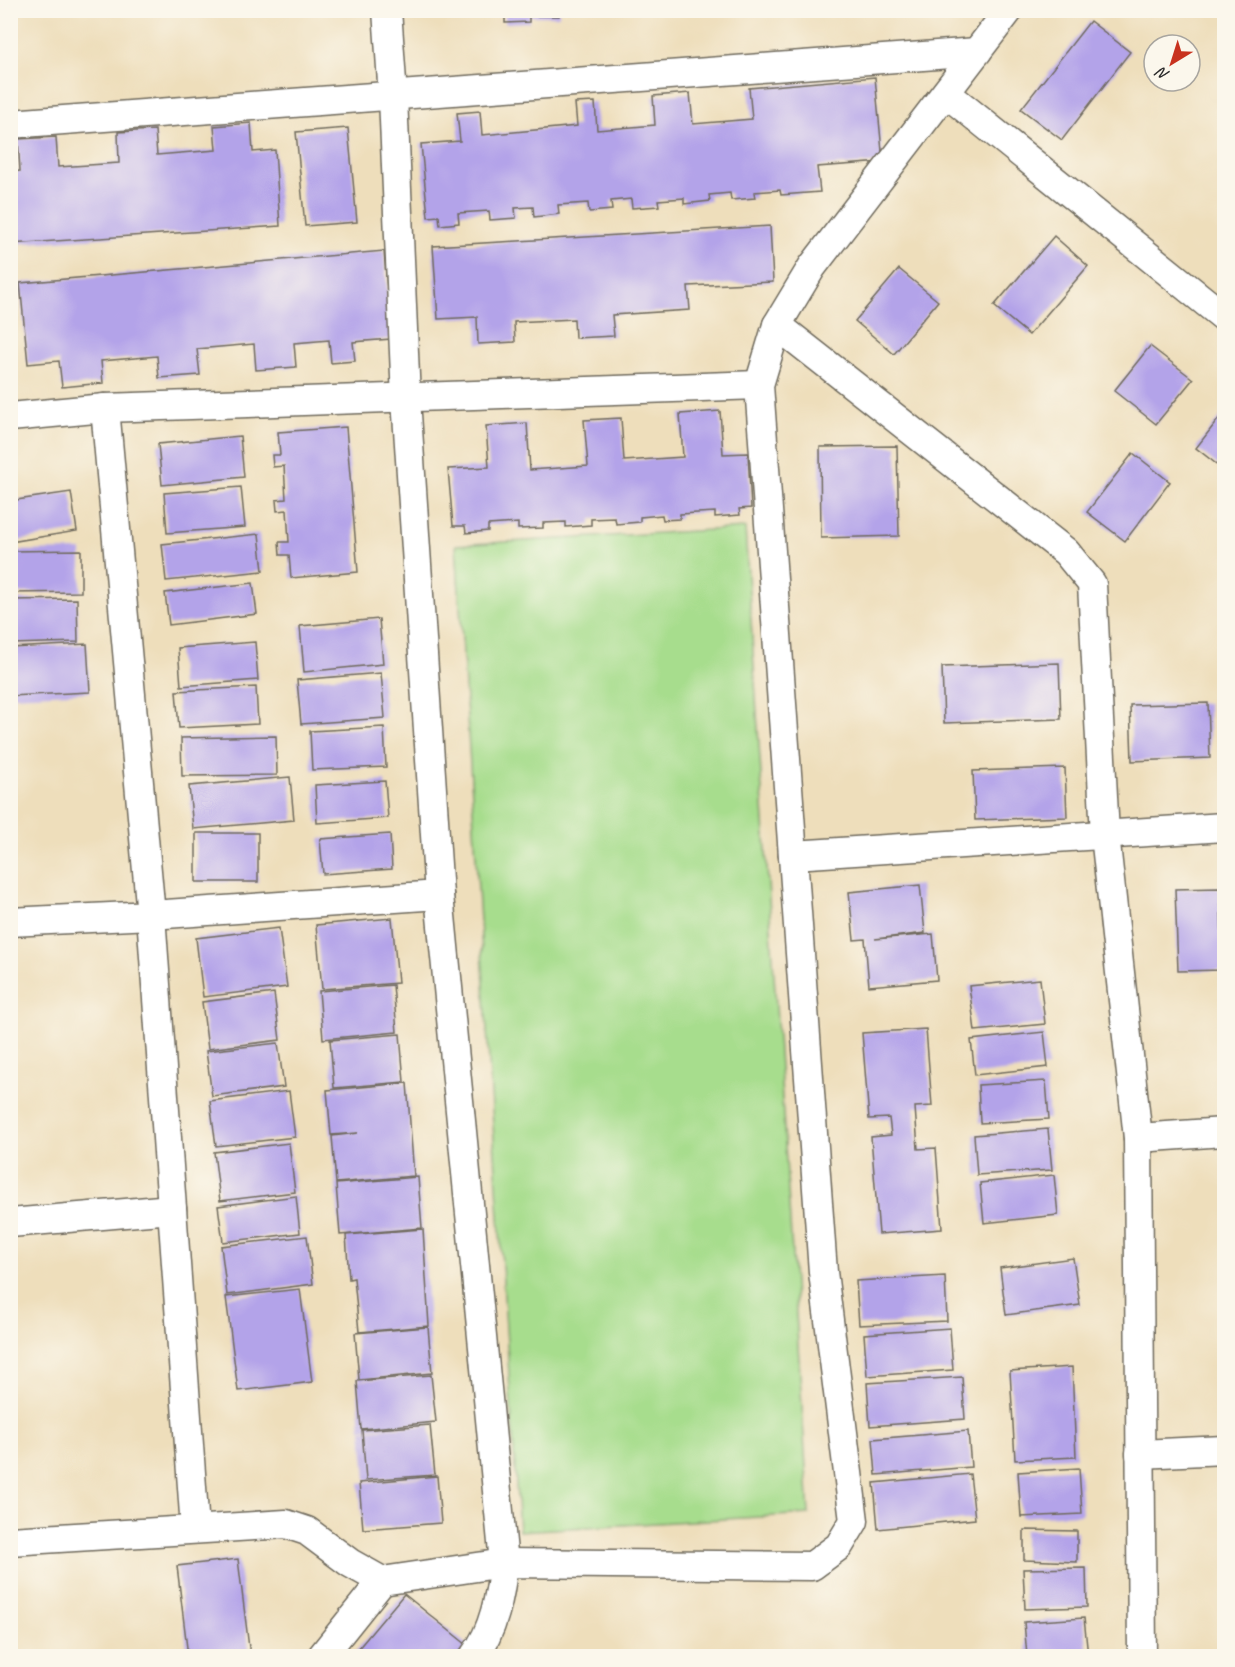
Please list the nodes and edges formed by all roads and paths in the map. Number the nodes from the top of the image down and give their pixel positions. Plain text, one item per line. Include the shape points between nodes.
1 (387, 10) edge
2 (1009, 10) edge
3 (977, 52) junction
4 (946, 93) junction
5 (393, 97) junction
6 (10, 124) edge
7 (1224, 317) edge
8 (777, 325) junction
9 (759, 385) junction
10 (406, 399) junction
11 (105, 408) junction
12 (10, 417) edge
13 (1224, 827) edge
14 (1105, 835) junction
15 (793, 855) junction
16 (439, 895) junction
17 (152, 915) junction
18 (10, 922) edge
19 (1224, 1131) edge
20 (1138, 1138) junction
21 (172, 1209) junction
22 (10, 1223) edge
23 (1224, 1450) edge
24 (1140, 1454) junction
25 (195, 1529) junction
26 (10, 1541) edge
27 (504, 1563) junction
28 (382, 1581) junction
29 (322, 1656) edge
30 (474, 1656) edge
31 (1142, 1656) edge

1 - 5 street
2 - 3 street
3 - 4 street
3 - 5 street
4 - 7 street
4 - 8 street via 812,267
5 - 6 street
5 - 10 street
8 - 9 street
8 - 14 street via 1066,552 1092,584
9 - 10 street
9 - 15 street
10 - 11 street
10 - 16 street
11 - 12 street
11 - 17 street
13 - 14 street
14 - 15 street
14 - 20 street
15 - 27 street via 823,1272 854,1521 839,1546 813,1566
16 - 17 street
16 - 27 street
17 - 18 street
17 - 21 street
19 - 20 street
20 - 24 street
21 - 22 street
21 - 25 street
23 - 24 street
24 - 31 street
25 - 26 street
25 - 28 street via 286,1524 307,1531
27 - 28 street
27 - 30 street via 499,1601
28 - 29 street

